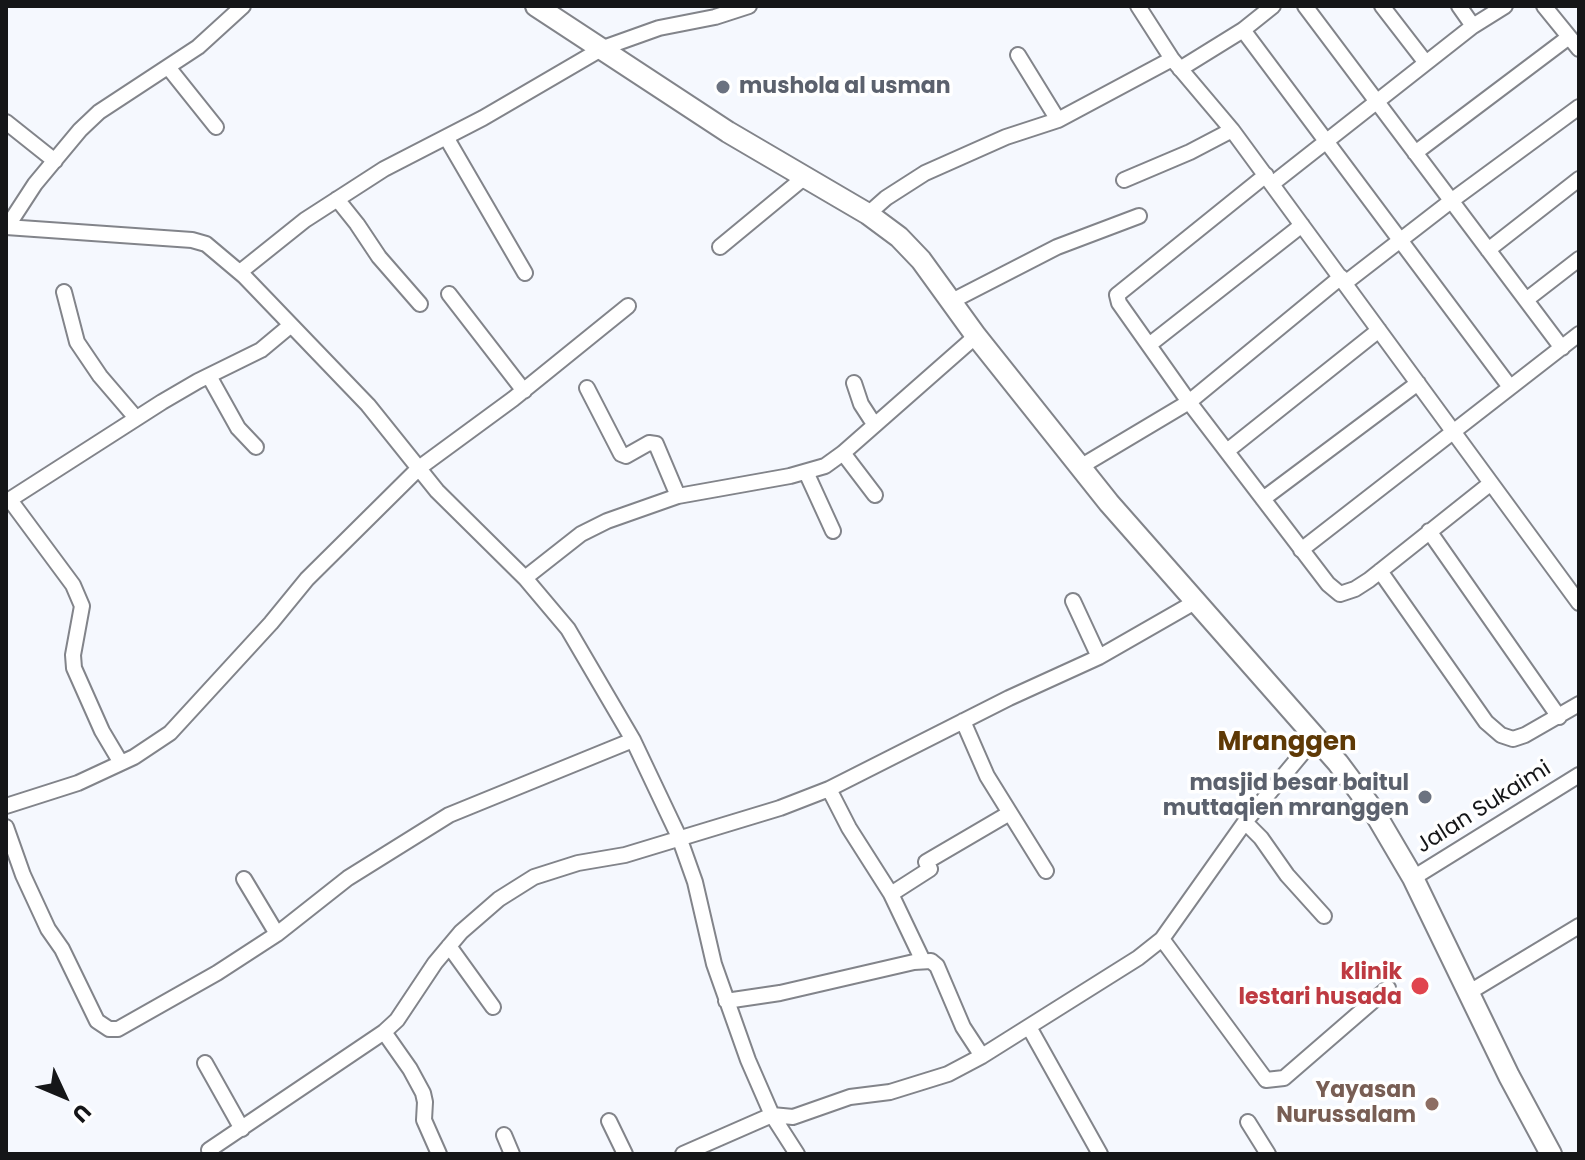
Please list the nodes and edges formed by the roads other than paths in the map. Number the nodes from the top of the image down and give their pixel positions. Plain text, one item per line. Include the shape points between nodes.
1 (243, 6) edge
2 (536, 6) edge
3 (749, 6) edge
4 (1138, 6) edge
5 (1273, 6) edge
6 (1305, 6) edge
7 (1382, 6) edge
8 (1459, 6) edge
9 (1505, 6) edge
10 (1550, 7) edge
11 (1473, 26) junction
12 (1243, 30) junction
13 (1569, 37) junction
14 (603, 48) junction
15 (1579, 49) edge
16 (1018, 55) dead end
17 (1426, 63) junction
18 (1176, 64) junction
19 (168, 67) junction
20 (1377, 102) junction
21 (1579, 107) edge
22 (1058, 120) junction
23 (6, 122) edge
24 (216, 127) dead end
25 (1232, 130) junction
26 (446, 137) junction
27 (1326, 141) junction
28 (1415, 153) junction
29 (55, 161) junction
30 (806, 176) junction
31 (1579, 179) edge
32 (1124, 180) dead end
33 (1269, 180) junction
34 (337, 199) junction
35 (1451, 201) junction
36 (868, 214) junction
37 (1139, 216) dead end
38 (1302, 225) junction
39 (6, 227) edge
40 (1400, 240) junction
41 (720, 247) dead end
42 (1488, 250) junction
43 (1579, 259) edge
44 (240, 272) junction
45 (525, 273) dead end
46 (1343, 280) junction
47 (64, 292) dead end
48 (449, 294) dead end
49 (1526, 300) junction
50 (950, 302) junction
51 (420, 304) dead end
52 (628, 306) dead end
53 (291, 325) junction
54 (1379, 330) junction
55 (1579, 334) edge
56 (976, 336) junction
57 (1149, 345) junction
58 (1562, 348) junction
59 (209, 376) junction
60 (854, 383) dead end
61 (1418, 383) junction
62 (1510, 387) junction
63 (587, 388) dead end
64 (524, 391) junction
65 (1189, 402) junction
66 (136, 418) junction
67 (874, 424) junction
68 (1453, 430) junction
69 (256, 447) dead end
70 (1227, 451) junction
71 (843, 453) junction
72 (1080, 467) junction
73 (419, 468) junction
74 (806, 472) junction
75 (1491, 483) junction
76 (875, 495) dead end
77 (678, 496) junction
78 (1263, 499) junction
79 (8, 501) edge
80 (833, 531) dead end
81 (1429, 531) junction
82 (1301, 550) junction
83 (1380, 571) junction
84 (525, 578) junction
85 (1073, 601) dead end
86 (1195, 602) junction
87 (1579, 603) edge
88 (1099, 657) junction
89 (1579, 704) edge
90 (1559, 717) junction
91 (963, 721) junction
92 (1315, 738) junction
93 (633, 740) junction
94 (121, 763) junction
95 (1579, 775) edge
96 (829, 789) junction
97 (6, 806) edge
98 (1008, 814) junction
99 (1245, 822) junction
100 (6, 827) edge
101 (679, 837) junction
102 (1046, 871) dead end
103 (1413, 878) junction
104 (244, 879) dead end
105 (891, 894) junction
106 (1324, 916) dead end
107 (1579, 926) edge
108 (277, 934) junction
109 (1162, 939) junction
110 (449, 946) junction
111 (923, 961) junction
112 (1388, 988) dead end
113 (1468, 993) junction
114 (726, 1001) junction
115 (493, 1007) dead end
116 (1029, 1027) junction
117 (384, 1032) junction
118 (982, 1056) junction
119 (205, 1063) dead end
120 (772, 1115) junction
121 (609, 1121) dead end
122 (1248, 1122) dead end
123 (242, 1129) junction
124 (504, 1135) dead end
125 (211, 1154) edge
126 (439, 1154) edge
127 (512, 1154) edge
128 (625, 1154) edge
129 (683, 1154) edge
130 (797, 1154) edge
131 (1100, 1154) edge
132 (1268, 1154) edge
133 (1551, 1154) edge

1 - 19 street
2 - 14 main road
3 - 14 street
4 - 18 street
5 - 12 street
6 - 20 street
7 - 17 street
8 - 11 street
9 - 11 street
10 - 13 street
11 - 17 street
12 - 18 street
12 - 27 street
13 - 15 street
13 - 28 street
14 - 26 street
14 - 30 main road via 728,132
16 - 22 street
17 - 20 street
18 - 22 street
18 - 25 street
19 - 24 street
19 - 29 street via 99,112
20 - 27 street
20 - 28 street
21 - 35 street
22 - 36 street via 925,173
23 - 29 street
25 - 32 street
25 - 33 street
26 - 34 street
26 - 45 street
27 - 33 street
27 - 40 street
28 - 35 street
29 - 39 street
30 - 36 main road
30 - 41 street
31 - 42 street
33 - 38 street
33 - 57 street via 1117,295
34 - 44 street
34 - 51 street
35 - 40 street
35 - 42 street
36 - 50 main road via 921,260
37 - 50 street via 1057,247
38 - 46 street
38 - 57 street
39 - 44 street via 201,242
40 - 46 street
40 - 62 street
42 - 49 street
43 - 49 street
44 - 53 street
46 - 54 street
46 - 65 street
47 - 66 street via 77,342
48 - 64 street
49 - 58 street
50 - 56 main road
52 - 64 street
53 - 59 street via 261,350
53 - 73 street via 368,405
54 - 61 street
54 - 70 street
55 - 58 street
56 - 67 street
56 - 72 main road
57 - 65 street
58 - 62 street
59 - 66 street
59 - 69 street via 238,428
60 - 67 street
61 - 68 street
61 - 78 street
62 - 68 street
63 - 77 street via 621,454 656,444
64 - 73 street
65 - 70 street
65 - 72 street
66 - 79 street
67 - 71 street
68 - 75 street
68 - 82 street
70 - 78 street
71 - 74 street
71 - 76 street
72 - 86 main road
73 - 84 street
73 - 94 street via 307,579 170,733
74 - 77 street
74 - 80 street
75 - 81 street
75 - 87 street
77 - 84 street via 581,534
78 - 82 street
79 - 94 street via 73,585 82,606 74,668
81 - 83 street
81 - 90 street
82 - 83 street via 1340,594
83 - 90 street via 1486,722 1501,735 1513,739
84 - 93 street via 568,629
85 - 88 street
86 - 88 street
86 - 92 main road
88 - 91 street
89 - 90 street
91 - 96 street
91 - 98 street
92 - 99 street
92 - 103 main road via 1373,810
93 - 101 street
93 - 108 street via 449,815 348,878
94 - 97 street
95 - 103 street, Jalan Sukaimi
96 - 101 street
96 - 105 street
98 - 102 street
98 - 105 street via 926,862 930,869
99 - 106 street
99 - 109 street
100 - 108 street via 48,929 97,1021 109,1029 118,1029
101 - 110 street via 534,877 477,916
101 - 114 street
103 - 113 main road
104 - 108 street
105 - 111 street
107 - 113 street
109 - 112 street via 1266,1080 1284,1078
109 - 116 street
110 - 115 street
110 - 117 street
111 - 114 street
111 - 118 street via 937,966 963,1027
113 - 133 main road
114 - 120 street
116 - 118 street
116 - 131 street
117 - 123 street
117 - 126 street via 423,1093 424,1120
118 - 120 street via 948,1074 890,1092 850,1097 793,1117
119 - 123 street
120 - 129 street
120 - 130 street
121 - 128 street
122 - 132 street
123 - 125 street via 209,1150
124 - 127 street

